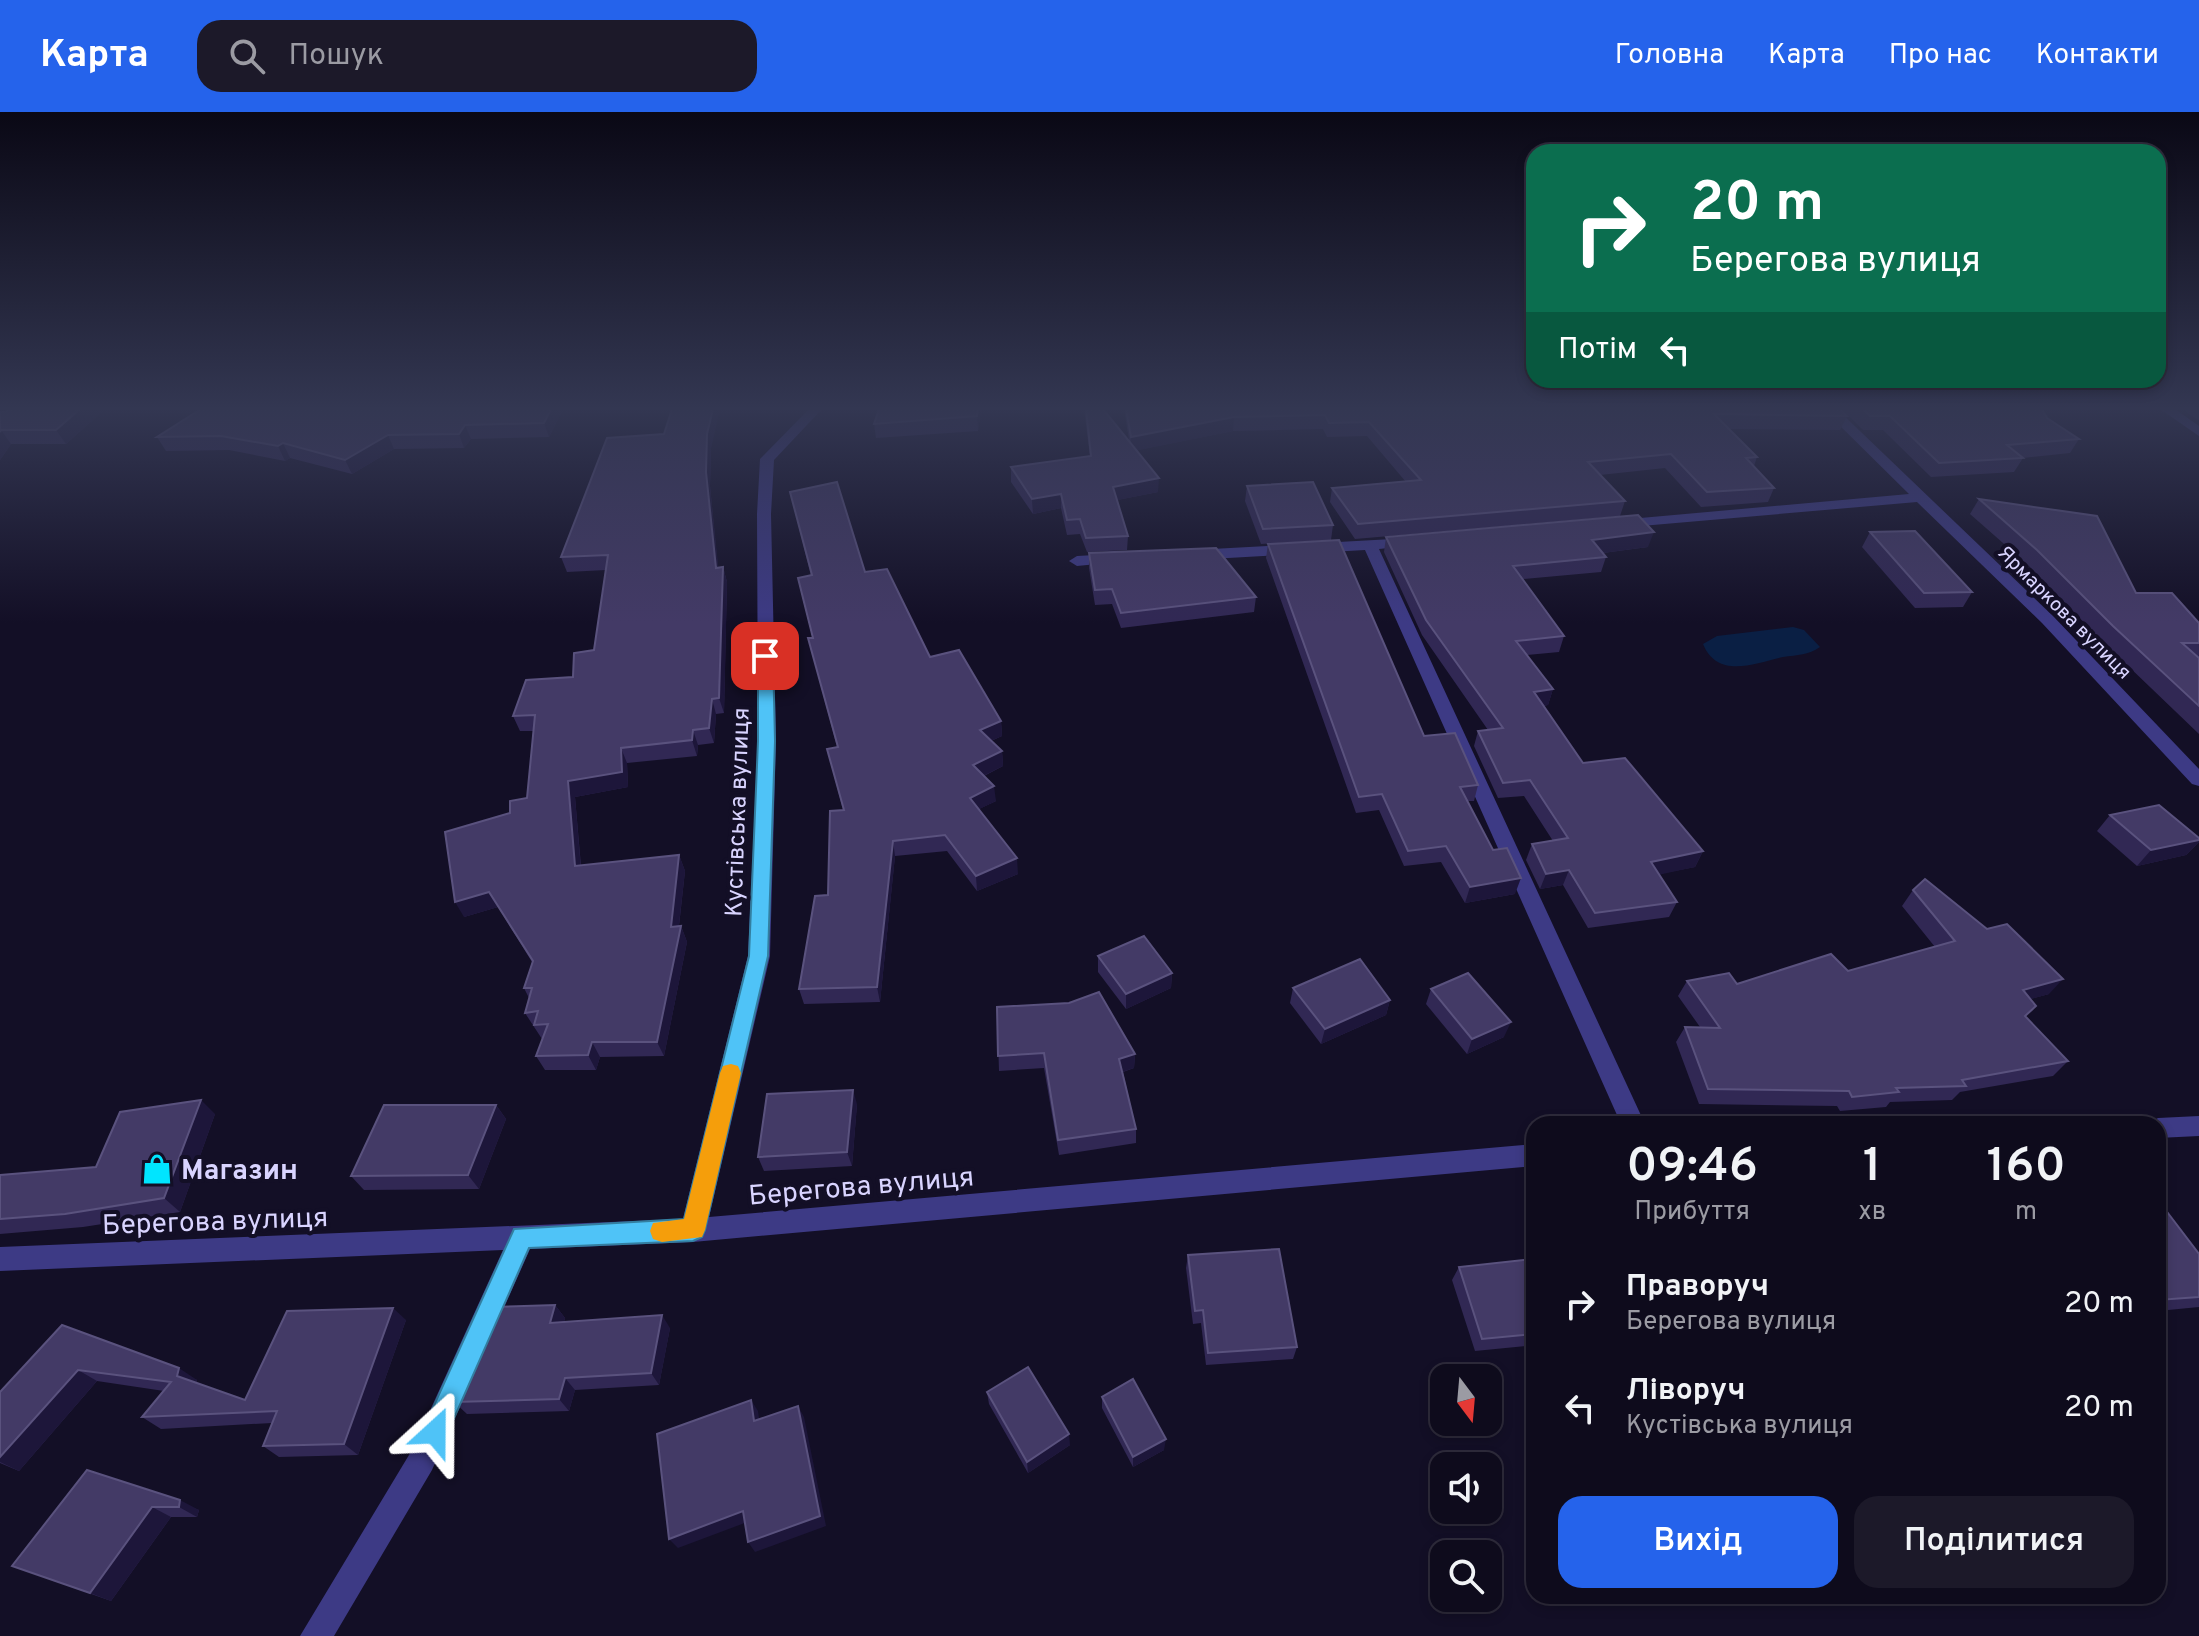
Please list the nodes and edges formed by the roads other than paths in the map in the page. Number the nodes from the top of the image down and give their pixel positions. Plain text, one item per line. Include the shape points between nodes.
1 (766, 480) edge
2 (1903, 480) edge
3 (1921, 497) junction
4 (1606, 525) edge
5 (1433, 540) edge
6 (1370, 545) junction
7 (1170, 556) edge
8 (1123, 558) edge
9 (1077, 561) dead end
10 (2199, 780) edge
11 (1629, 1116) edge
12 (2199, 1126) edge
13 (2166, 1128) edge
14 (1526, 1156) edge
15 (693, 1230) junction
16 (522, 1237) junction
17 (0, 1259) edge
18 (316, 1636) edge

1 - 15 street, Кустівська вулиця via 767,741 759,956
2 - 3 street, Ярмаркова вулиця
3 - 4 street
3 - 10 street, Ярмаркова вулиця via 2048,620
5 - 6 street
6 - 7 street
6 - 11 street
8 - 9 street
12 - 13 street
14 - 15 street, Берегова вулиця
15 - 16 street, Берегова вулиця
16 - 17 street, Берегова вулиця
16 - 18 street via 422,1460

